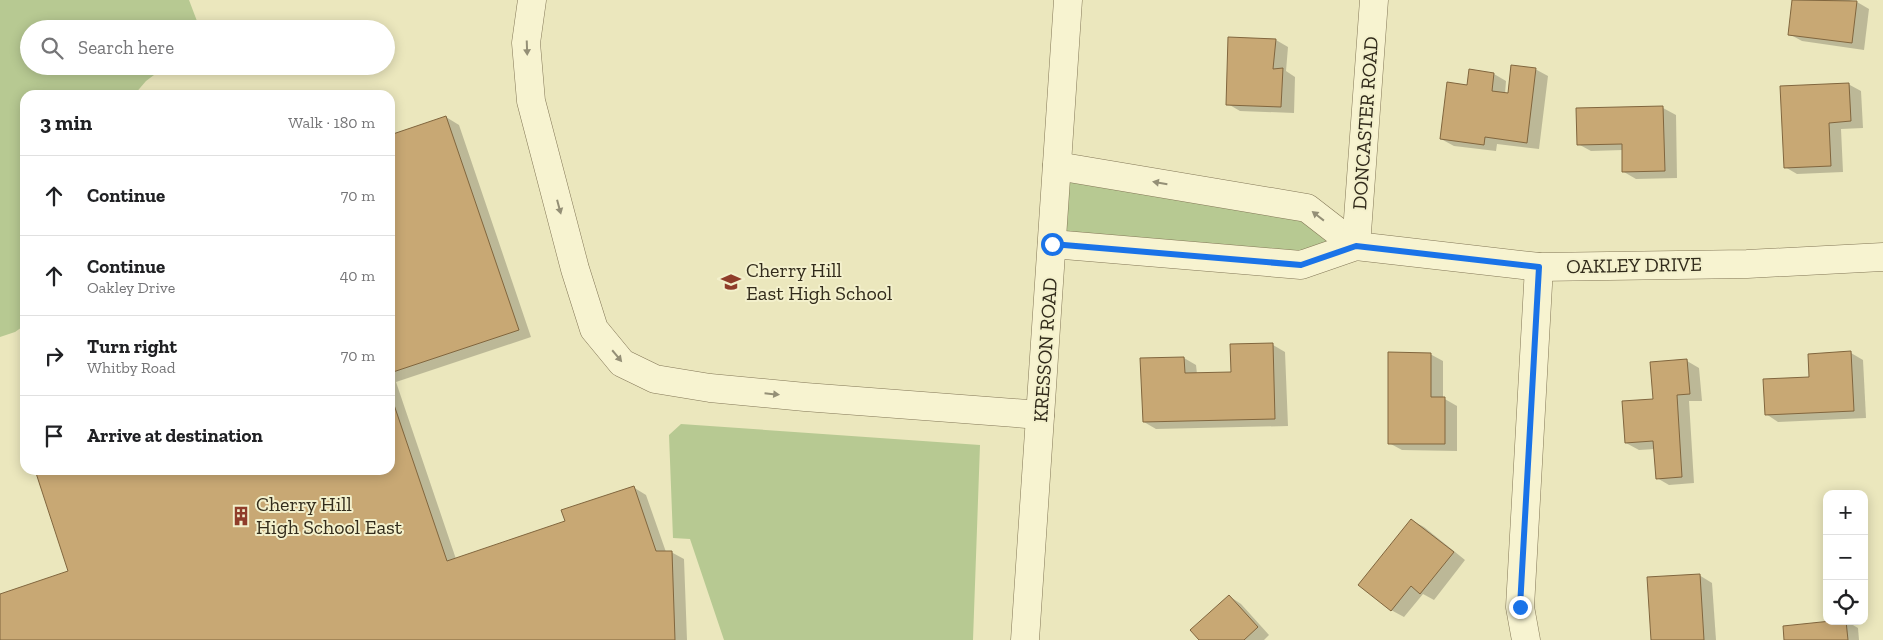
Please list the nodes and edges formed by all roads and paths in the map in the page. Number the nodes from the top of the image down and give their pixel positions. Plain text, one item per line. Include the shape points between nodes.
1 (532, 0) edge
2 (1068, 0) edge
3 (1374, 0) edge
4 (1057, 166) junction
5 (1052, 244) junction
6 (1356, 246) junction
7 (1883, 257) edge
8 (1539, 267) junction
9 (1040, 415) junction
10 (1025, 640) edge
11 (1526, 640) edge

1 -> 9 street via 526,43 531,100 594,329 622,362 655,379 710,388
2 - 4 street, KRESSON ROAD
3 - 6 street, DONCASTER ROAD
4 - 5 street, KRESSON ROAD
6 -> 4 street via 1307,208
5 - 6 street via 1301,265
5 - 9 street, KRESSON ROAD
6 - 8 street, OAKLEY DRIVE
7 - 8 street, OAKLEY DRIVE via 1747,264
8 - 11 street via 1520,607
9 - 10 street, KRESSON ROAD

